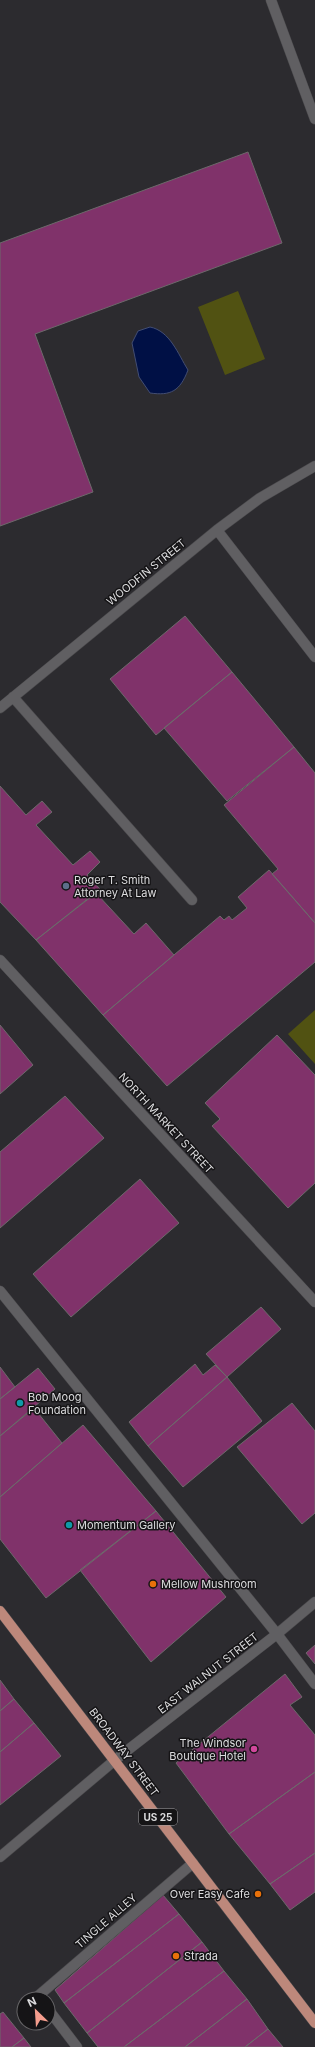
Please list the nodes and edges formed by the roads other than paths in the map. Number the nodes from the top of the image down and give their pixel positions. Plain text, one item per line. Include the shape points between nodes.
1 (271, 0) edge
2 (315, 119) edge
3 (315, 466) edge
4 (217, 530) junction
5 (315, 657) edge
6 (13, 697) junction
7 (0, 708) edge
8 (192, 900) dead end
9 (0, 960) edge
10 (0, 1290) edge
11 (315, 1302) edge
12 (315, 1602) edge
13 (0, 1611) edge
14 (277, 1634) junction
15 (315, 1684) edge
16 (115, 1760) junction
17 (0, 1858) edge
18 (193, 1863) junction
19 (44, 1991) edge
20 (56, 2019) edge
21 (315, 2023) edge
22 (77, 2047) edge

1 - 2 street
3 - 4 street, WOODFIN STREET via 260,498
4 - 5 street
4 - 6 street, WOODFIN STREET
6 - 7 street, WOODFIN STREET
6 - 8 street
9 - 11 street, NORTH MARKET STREET
10 - 14 street
12 - 14 street, EAST WALNUT STREET
13 - 16 main road, BROADWAY STREET / US 25
14 - 15 street
14 - 16 street, EAST WALNUT STREET
16 - 17 street, EAST WALNUT STREET
16 - 18 main road, BROADWAY STREET / US 25
18 - 19 street, TINGLE ALLEY
18 - 21 main road, BROADWAY STREET / US 25
20 - 22 street

